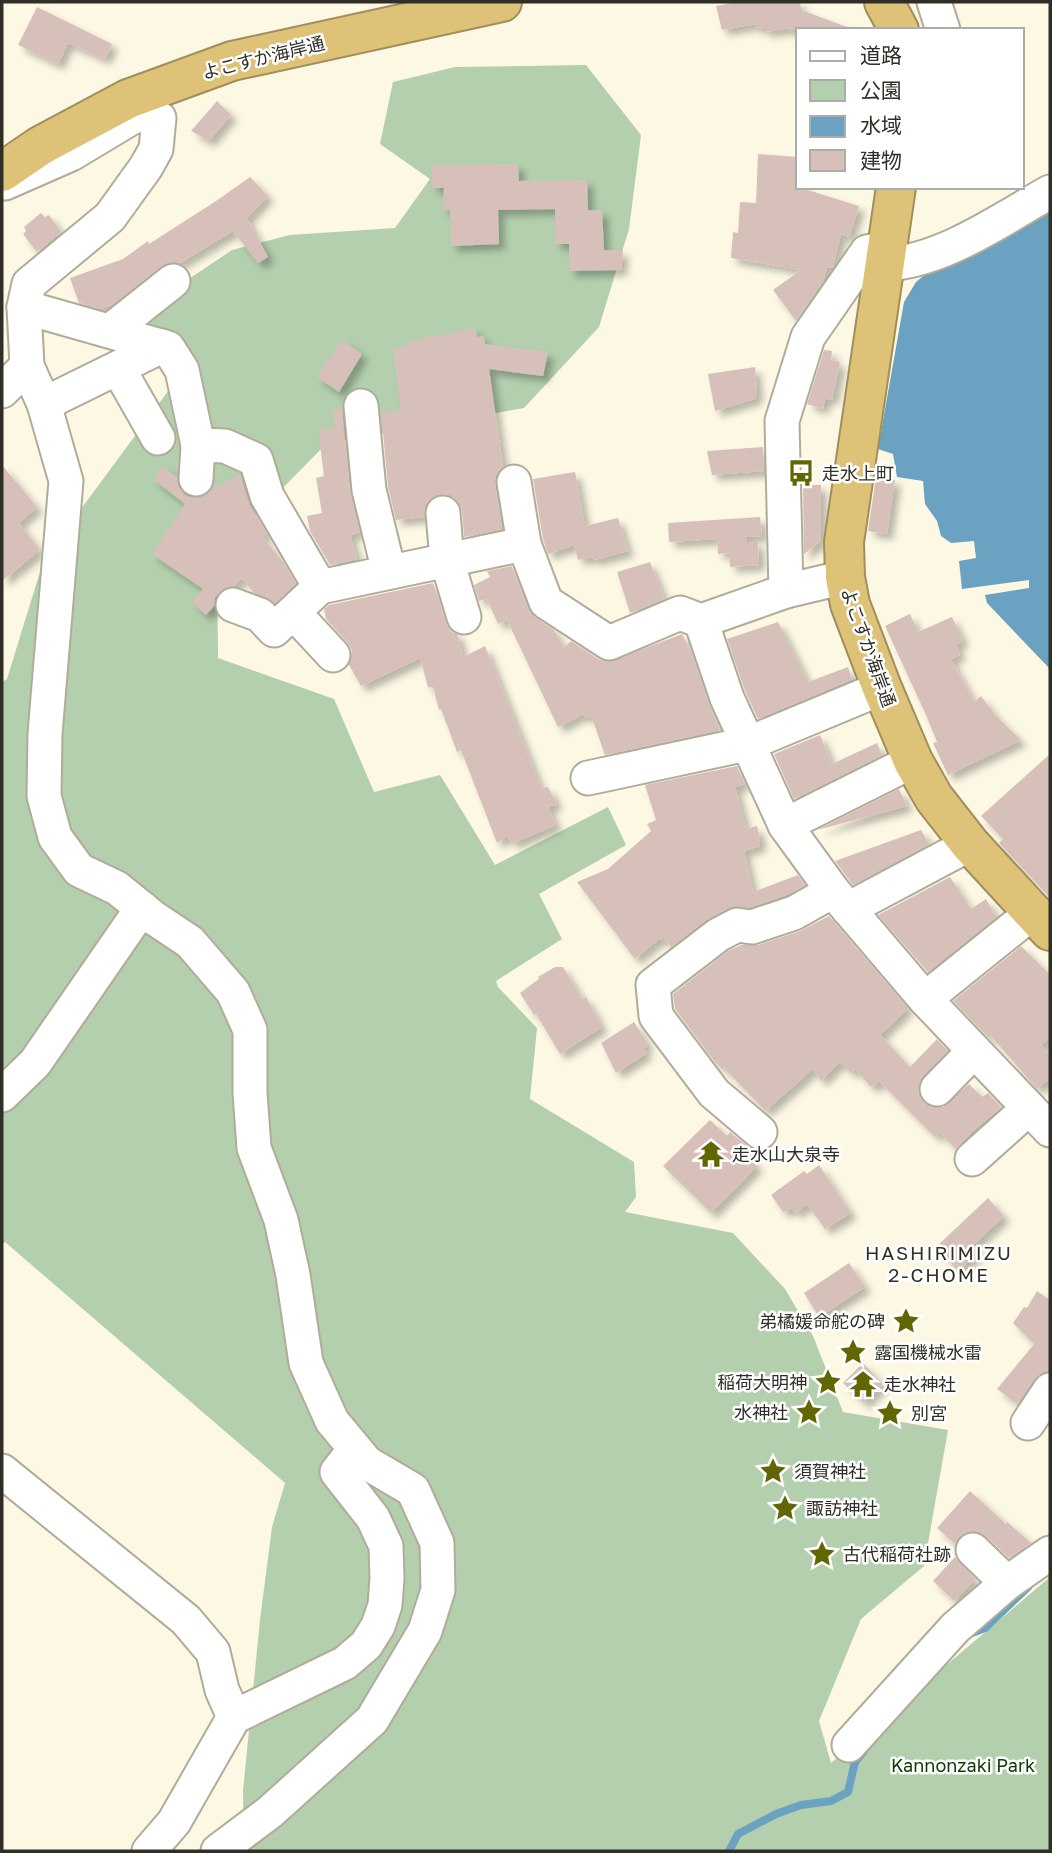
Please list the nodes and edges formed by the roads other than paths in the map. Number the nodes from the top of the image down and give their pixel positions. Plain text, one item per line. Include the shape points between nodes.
1 (502, 2) edge
2 (884, 2) edge
3 (934, 2) edge
4 (898, 28) edge
5 (942, 28) edge
6 (2, 172) edge
7 (2, 184) edge
8 (897, 189) edge
9 (1050, 192) edge
10 (885, 256) junction
11 (173, 281) dead end
12 (24, 307) junction
13 (110, 331) junction
14 (162, 346) junction
15 (27, 366) junction
16 (118, 368) junction
17 (2, 391) edge
18 (44, 404) junction
19 (361, 406) dead end
20 (158, 438) dead end
21 (198, 444) junction
22 (196, 479) dead end
23 (514, 482) dead end
24 (443, 513) dead end
25 (524, 544) junction
26 (447, 561) junction
27 (388, 572) junction
28 (845, 577) junction
29 (320, 587) junction
30 (786, 591) junction
31 (233, 605) dead end
32 (294, 613) junction
33 (464, 617) dead end
34 (701, 621) junction
35 (333, 655) dead end
36 (882, 688) junction
37 (747, 744) junction
38 (913, 761) junction
39 (588, 778) dead end
40 (785, 825) junction
41 (970, 844) junction
42 (840, 900) junction
43 (142, 908) junction
44 (1042, 922) edge
45 (925, 999) junction
46 (974, 1051) junction
47 (937, 1089) dead end
48 (2, 1095) edge
49 (1040, 1119) edge
50 (760, 1132) dead end
51 (972, 1159) dead end
52 (1050, 1390) edge
53 (1028, 1423) dead end
54 (355, 1449) junction
55 (2, 1471) edge
56 (973, 1550) dead end
57 (1050, 1553) edge
58 (1007, 1583) junction
59 (234, 1717) junction
60 (849, 1745) dead end
61 (149, 1851) edge
62 (218, 1851) edge

1 - 6 highway, よこすか海岸通 via 232,61 128,99
2 - 4 highway
3 - 5 street
7 - 12 street via 71,154 131,118 147,112 159,118 156,149 146,167 110,217 29,284
8 - 10 highway, よこすか海岸通
9 - 10 street via 946,250 896,264
10 - 28 highway, よこすか海岸通 via 844,542
10 - 30 street via 867,252 808,337 782,421
11 - 13 street
12 - 13 street
12 - 15 street
13 - 14 street
14 - 16 street
14 - 21 street via 182,370
15 - 17 street
15 - 18 street
16 - 18 street
16 - 20 street
18 - 43 street via 66,481 44,796 55,836 79,870 117,888
19 - 27 street via 369,490
21 - 22 street
21 - 29 street via 225,446 256,460 267,496
23 - 25 street
24 - 26 street
25 - 26 street
25 - 34 street via 546,602 609,643 680,613
26 - 27 street
26 - 33 street
27 - 29 street
28 - 30 street
28 - 36 highway, よこすか海岸通 via 850,604
29 - 32 street
30 - 34 street
31 - 32 street via 260,615 274,630
32 - 35 street
34 - 37 street
36 - 37 street
36 - 38 highway, よこすか海岸通
37 - 39 street
37 - 40 street
38 - 40 street
38 - 41 highway, よこすか海岸通 via 934,798
40 - 42 street
41 - 42 street
41 - 44 highway, よこすか海岸通
42 - 45 street
42 - 50 street via 752,928 737,925 653,985 656,1016 714,1093
43 - 48 street via 35,1063
43 - 54 street via 190,942 233,992 250,1030 254,1148 281,1220 306,1363 332,1421
44 - 45 street
45 - 46 street
46 - 47 street
46 - 49 street
49 - 51 street
52 - 53 street
54 - 59 street via 337,1472 373,1518 386,1546 385,1605 378,1626 366,1645 345,1663
54 - 62 street via 367,1463 413,1490 438,1543 438,1590 425,1631 372,1720 270,1812
55 - 59 street via 186,1620 213,1652
56 - 58 street
57 - 58 street
58 - 60 street via 955,1628
59 - 61 street via 174,1822

